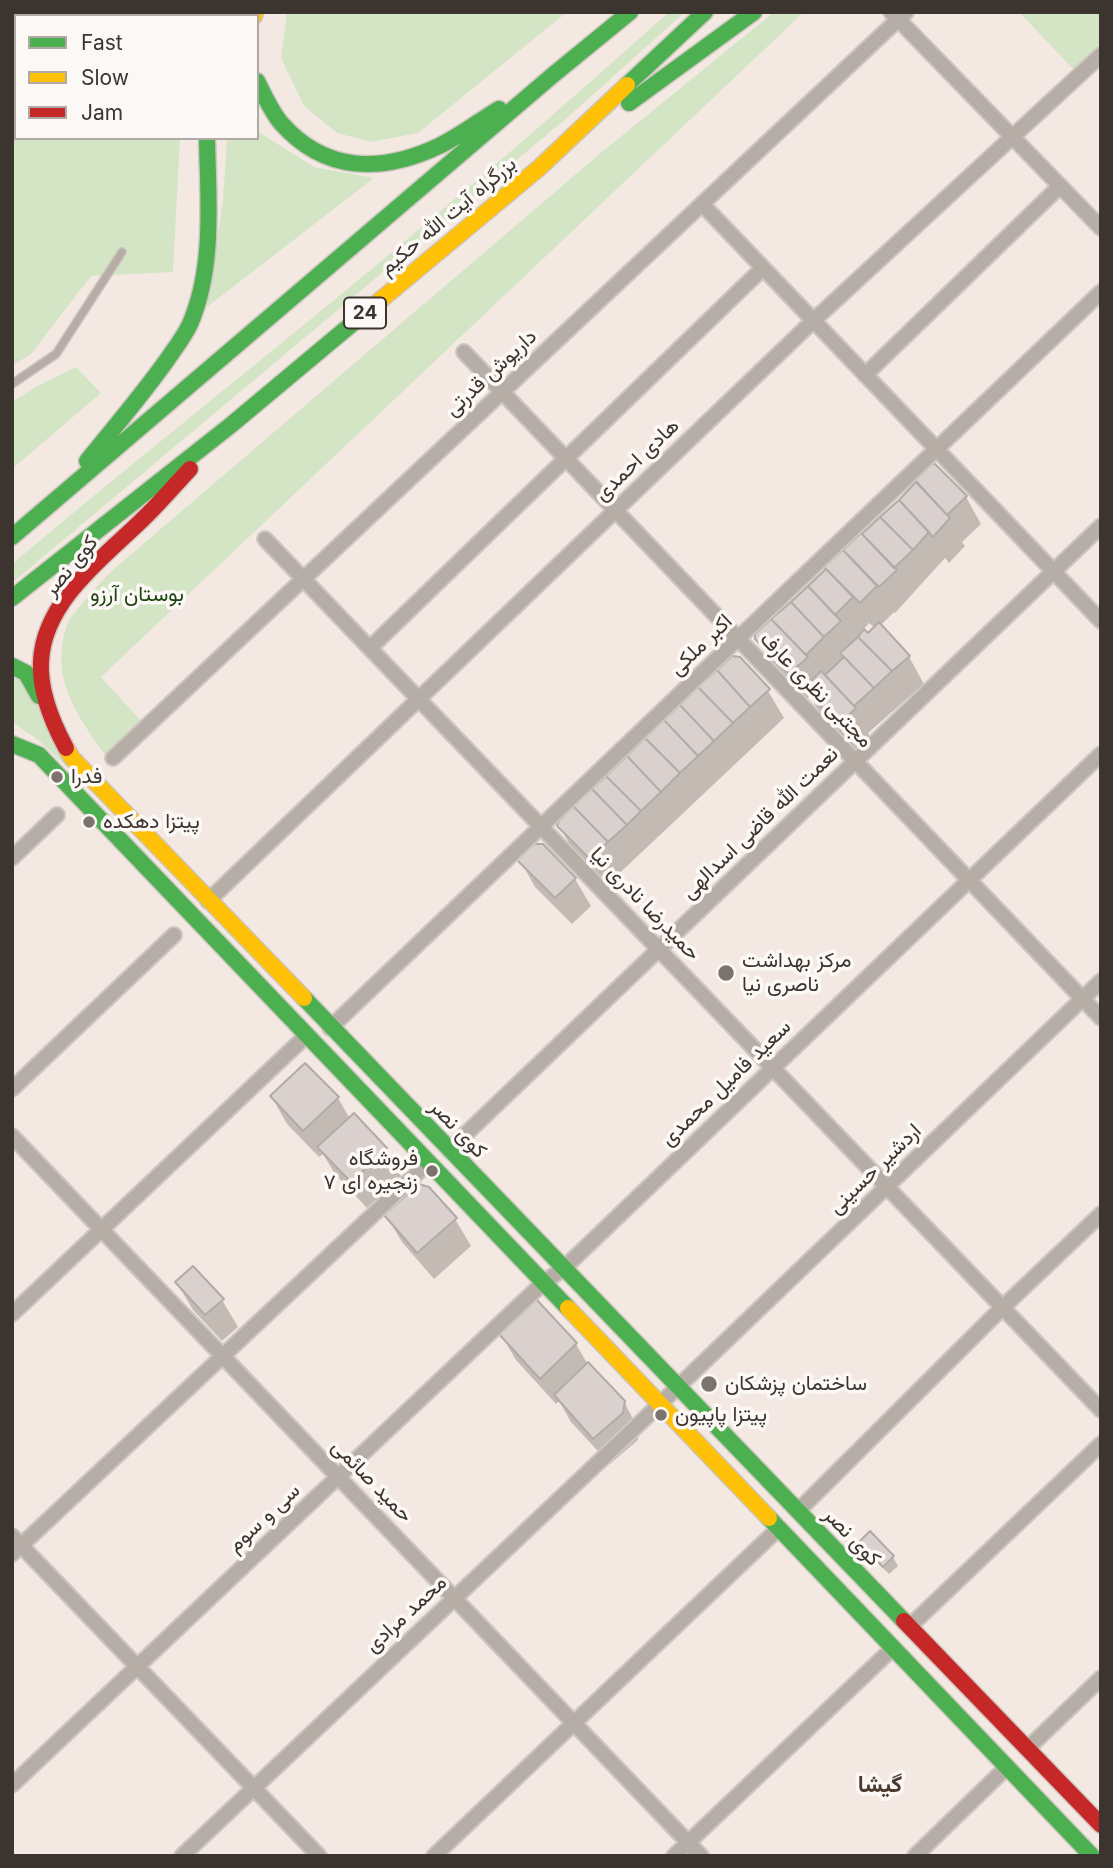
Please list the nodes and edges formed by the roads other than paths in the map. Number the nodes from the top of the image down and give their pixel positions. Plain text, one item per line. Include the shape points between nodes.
1 (617, 12) edge
2 (630, 12) edge
3 (705, 12) edge
4 (754, 12) edge
5 (898, 15) edge
6 (1101, 55) edge
7 (553, 75) junction
8 (259, 84) edge
9 (1012, 135) junction
10 (207, 140) edge
11 (539, 167) junction
12 (1060, 186) junction
13 (702, 204) junction
14 (1101, 228) edge
15 (122, 252) dead end
16 (763, 268) junction
17 (1101, 292) edge
18 (813, 321) junction
19 (464, 352) dead end
20 (865, 375) junction
21 (12, 384) edge
22 (502, 392) junction
23 (231, 425) junction
24 (936, 449) junction
25 (565, 458) junction
26 (53, 503) junction
27 (615, 510) junction
28 (1101, 527) edge
29 (12, 537) edge
30 (265, 539) dead end
31 (1053, 572) junction
32 (303, 579) junction
33 (12, 598) edge
34 (1101, 621) edge
35 (738, 639) junction
36 (370, 648) junction
37 (12, 666) edge
38 (419, 699) junction
39 (52, 723) junction
40 (12, 734) edge
41 (12, 744) edge
42 (1101, 754) edge
43 (38, 755) junction
44 (113, 758) dead end
45 (855, 761) junction
46 (57, 815) dead end
47 (541, 827) junction
48 (12, 858) edge
49 (969, 880) junction
50 (208, 901) junction
51 (174, 935) dead end
52 (659, 949) junction
53 (1101, 981) edge
54 (1082, 999) junction
55 (1101, 1018) edge
56 (330, 1028) junction
57 (307, 1035) junction
58 (772, 1068) junction
59 (12, 1089) edge
60 (12, 1136) edge
61 (449, 1150) junction
62 (429, 1163) junction
63 (886, 1187) junction
64 (1101, 1214) edge
65 (101, 1229) junction
66 (563, 1269) junction
67 (544, 1282) junction
68 (1002, 1308) junction
69 (12, 1314) edge
70 (223, 1356) junction
71 (678, 1387) junction
72 (660, 1404) junction
73 (1101, 1410) edge
74 (1101, 1444) edge
75 (338, 1476) junction
76 (798, 1511) junction
77 (779, 1528) junction
78 (15, 1545) edge
79 (454, 1598) junction
80 (909, 1627) junction
81 (893, 1648) junction
82 (138, 1666) junction
83 (1101, 1678) edge
84 (574, 1723) junction
85 (1027, 1749) junction
86 (1007, 1767) junction
87 (12, 1784) edge
88 (254, 1788) junction
89 (1101, 1825) edge
90 (688, 1842) junction
91 (182, 1856) edge
92 (319, 1856) edge
93 (434, 1856) edge
94 (674, 1856) edge
95 (701, 1856) edge
96 (915, 1856) edge
97 (1092, 1856) edge

1 - 7 main road
2 - 7 main road, بزرگراه آیت الله حکیم
3 - 11 main road, بزرگراه آیت الله حکیم / 24
4 - 11 main road
5 - 9 street
5 - 13 street, داریوش قدرتی
6 - 9 street, هادی احمدی
7 - 8 main road via 439,146 394,163 371,165 324,157 303,144 280,121
7 - 26 main road, بزرگراه آیت الله حکیم
9 - 12 street
9 - 18 street, هادی احمدی
10 - 26 main road via 206,251 192,319 150,384
11 - 23 main road, بزرگراه آیت الله حکیم / 24
12 - 14 street
12 - 20 street
13 - 16 street
13 - 22 street, داریوش قدرتی
15 - 21 lane via 56,354
16 - 18 street
16 - 25 street
17 - 24 street, اکبر ملکی
18 - 20 street
18 - 27 street, هادی احمدی
19 - 22 street, مجتبی نظری عارف
20 - 24 street
22 - 25 street, مجتبی نظری عارف
22 - 32 street, داریوش قدرتی
23 - 33 main road, بزرگراه آیت الله حکیم / 24
23 - 39 main road, کوی نصر via 64,601 43,645 40,665
24 - 31 street
24 - 35 street, اکبر ملکی
25 - 27 street, مجتبی نظری عارف
25 - 36 street
26 - 29 main road, بزرگراه آیت الله حکیم
27 - 35 street, مجتبی نظری عارف
27 - 38 street, هادی احمدی
28 - 31 street, نعمت الله قاضی اسدالهی
30 - 32 street, حمیدرضا نادری نیا
31 - 34 street
31 - 45 street, نعمت الله قاضی اسدالهی
32 - 36 street, حمیدرضا نادری نیا
32 - 44 street, داریوش قدرتی
35 - 45 street, مجتبی نظری عارف
35 - 47 street, اکبر ملکی
36 - 38 street, حمیدرضا نادری نیا
37 - 39 main road via 29,675
38 - 47 street, حمیدرضا نادری نیا
38 - 50 street, هادی احمدی
39 - 50 main road, کوی نصر via 72,758
40 - 43 main road
41 - 43 main road
42 - 49 street, سعید فامیل محمدی
43 - 57 main road
45 - 49 street, مجتبی نظری عارف
45 - 52 street, نعمت الله قاضی اسدالهی
46 - 48 street
47 - 52 street, حمیدرضا نادری نیا
47 - 56 street, اکبر ملکی
49 - 54 street, مجتبی نظری عارف
49 - 58 street, سعید فامیل محمدی
50 - 56 main road, کوی نصر
51 - 59 street
52 - 58 street, حمیدرضا نادری نیا
52 - 61 street, نعمت الله قاضی اسدالهی
53 - 54 street, اردشیر حسینی
54 - 55 street, مجتبی نظری عارف
54 - 63 street, اردشیر حسینی
56 - 61 main road, کوی نصر
57 - 62 main road
57 - 65 street
58 - 63 street, حمیدرضا نادری نیا
58 - 66 street, سعید فامیل محمدی
60 - 65 street, حمید صائمی
61 - 66 main road, کوی نصر
62 - 67 main road
62 - 70 street
63 - 68 street, حمیدرضا نادری نیا
63 - 71 street, اردشیر حسینی
64 - 68 street
65 - 69 street
65 - 70 street, حمید صائمی
66 - 67 street, سعید فامیل محمدی
66 - 71 main road, کوی نصر
67 - 72 main road
67 - 75 street, سی و سوم
68 - 73 street, حمیدرضا نادری نیا
68 - 76 street
70 - 75 street, حمید صائمی
70 - 78 street
71 - 72 street, اردشیر حسینی
71 - 76 main road, کوی نصر
72 - 77 main road
72 - 79 street, محمد مرادی
74 - 80 street
75 - 79 street, حمید صائمی
75 - 82 street, سی و سوم
76 - 80 main road, کوی نصر
77 - 81 main road
77 - 84 street
78 - 82 street
79 - 84 street, حمید صائمی
79 - 88 street, محمد مرادی
80 - 85 main road, کوی نصر
81 - 86 main road
81 - 90 street
82 - 87 street, سی و سوم
82 - 88 street
83 - 85 street
84 - 90 street, حمید صائمی
84 - 93 street
85 - 89 main road, کوی نصر
86 - 96 street
86 - 97 main road
88 - 91 street, محمد مرادی
88 - 92 street
90 - 94 street
90 - 95 street, حمید صائمی

